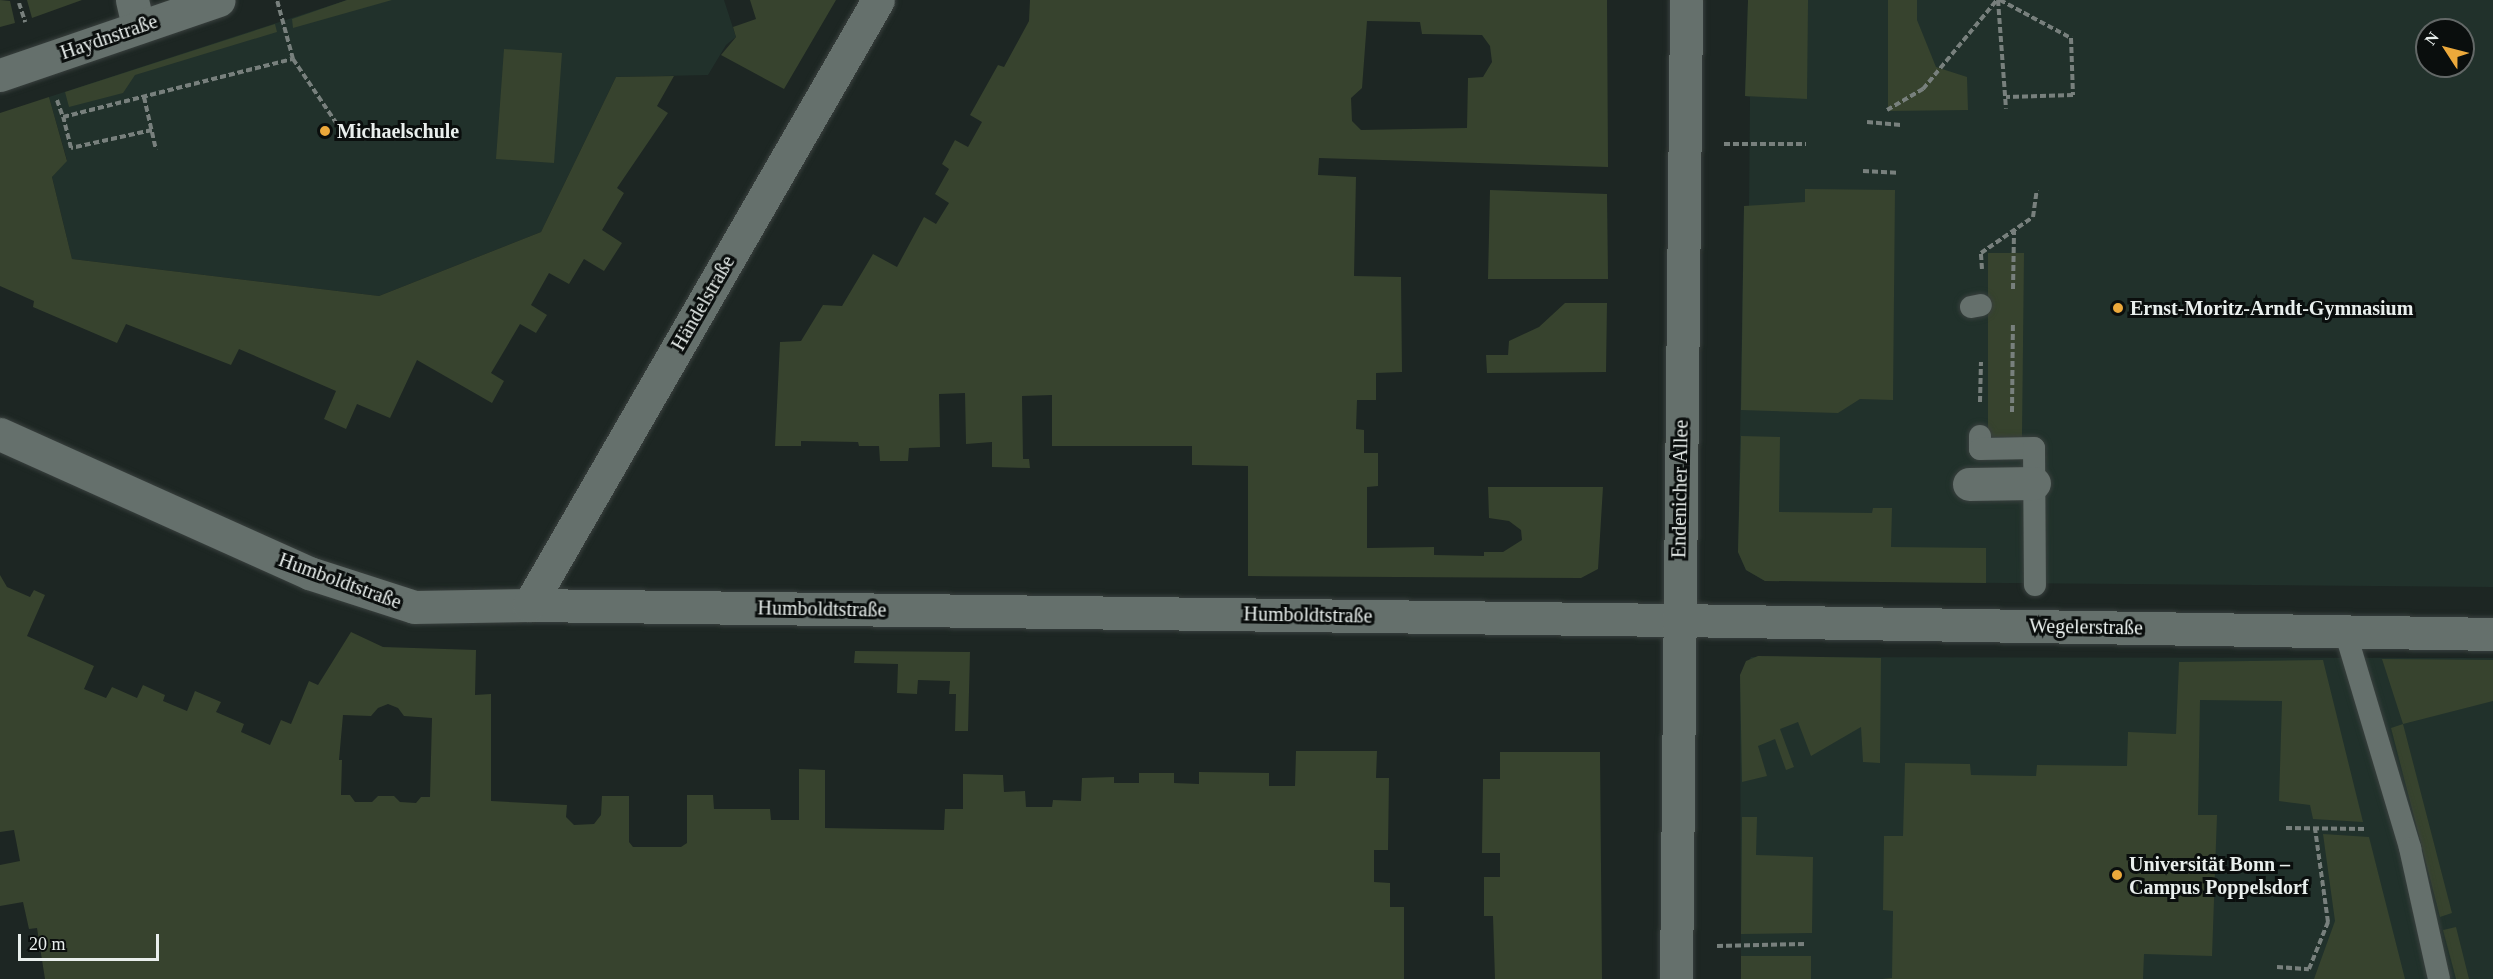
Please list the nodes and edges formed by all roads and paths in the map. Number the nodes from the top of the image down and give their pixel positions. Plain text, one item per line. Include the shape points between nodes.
1 (219, 0) edge
2 (277, 0) edge
3 (878, 0) edge
4 (1686, 0) edge
5 (1999, 0) edge
6 (135, 13) edge
7 (293, 59) junction
8 (0, 75) edge
9 (144, 97) junction
10 (2006, 97) junction
11 (59, 103) dead end
12 (2006, 109) dead end
13 (1887, 110) dead end
14 (63, 117) junction
15 (1868, 122) dead end
16 (337, 124) dead end
17 (1901, 124) dead end
18 (152, 130) junction
19 (1723, 144) dead end
20 (1806, 144) dead end
21 (156, 150) dead end
22 (1863, 171) dead end
23 (1897, 173) dead end
24 (2037, 190) dead end
25 (2014, 230) junction
26 (1982, 254) dead end
27 (2013, 299) dead end
28 (2013, 310) dead end
29 (0, 434) edge
30 (1980, 436) dead end
31 (2011, 448) junction
32 (2034, 483) junction
33 (1970, 484) dead end
34 (2035, 585) dead end
35 (529, 605) junction
36 (1678, 620) junction
37 (2345, 631) junction
38 (2493, 634) edge
39 (2401, 818) junction
40 (2286, 828) dead end
41 (2315, 828) junction
42 (1806, 945) dead end
43 (1676, 946) junction
44 (2277, 967) dead end
45 (1676, 979) edge
46 (2439, 979) edge

1 - 6 street, Haydnstraße
2 - 7 path
3 - 35 street, Händelstraße
4 - 36 street, Endenicher Allee
5 - 10 path
5 - 10 path via 2071,38 2073,95
5 - 13 path via 1923,89
6 - 8 street, Haydnstraße
7 - 9 path
7 - 16 path
9 - 14 path
9 - 18 path
10 - 12 path
11 - 14 path
14 - 18 path via 71,148
15 - 17 path
18 - 21 path
19 - 20 path
22 - 23 path
24 - 25 path via 2033,217
25 - 26 path
25 - 27 path
28 - 31 path
29 - 35 street, Humboldtstraße via 309,573 414,607
30 - 31 lane via 1980,449
31 - 32 lane via 2034,448
32 - 33 street
32 - 34 lane
35 - 36 street, Humboldtstraße
36 - 37 street, Wegelerstraße
36 - 43 street, Endenicher Allee
37 - 38 street, Wegelerstraße
37 - 39 lane
39 - 41 path via 2372,829
39 - 46 lane
40 - 41 path
41 - 44 path via 2328,921 2310,969
42 - 43 path
43 - 45 street, Endenicher Allee

